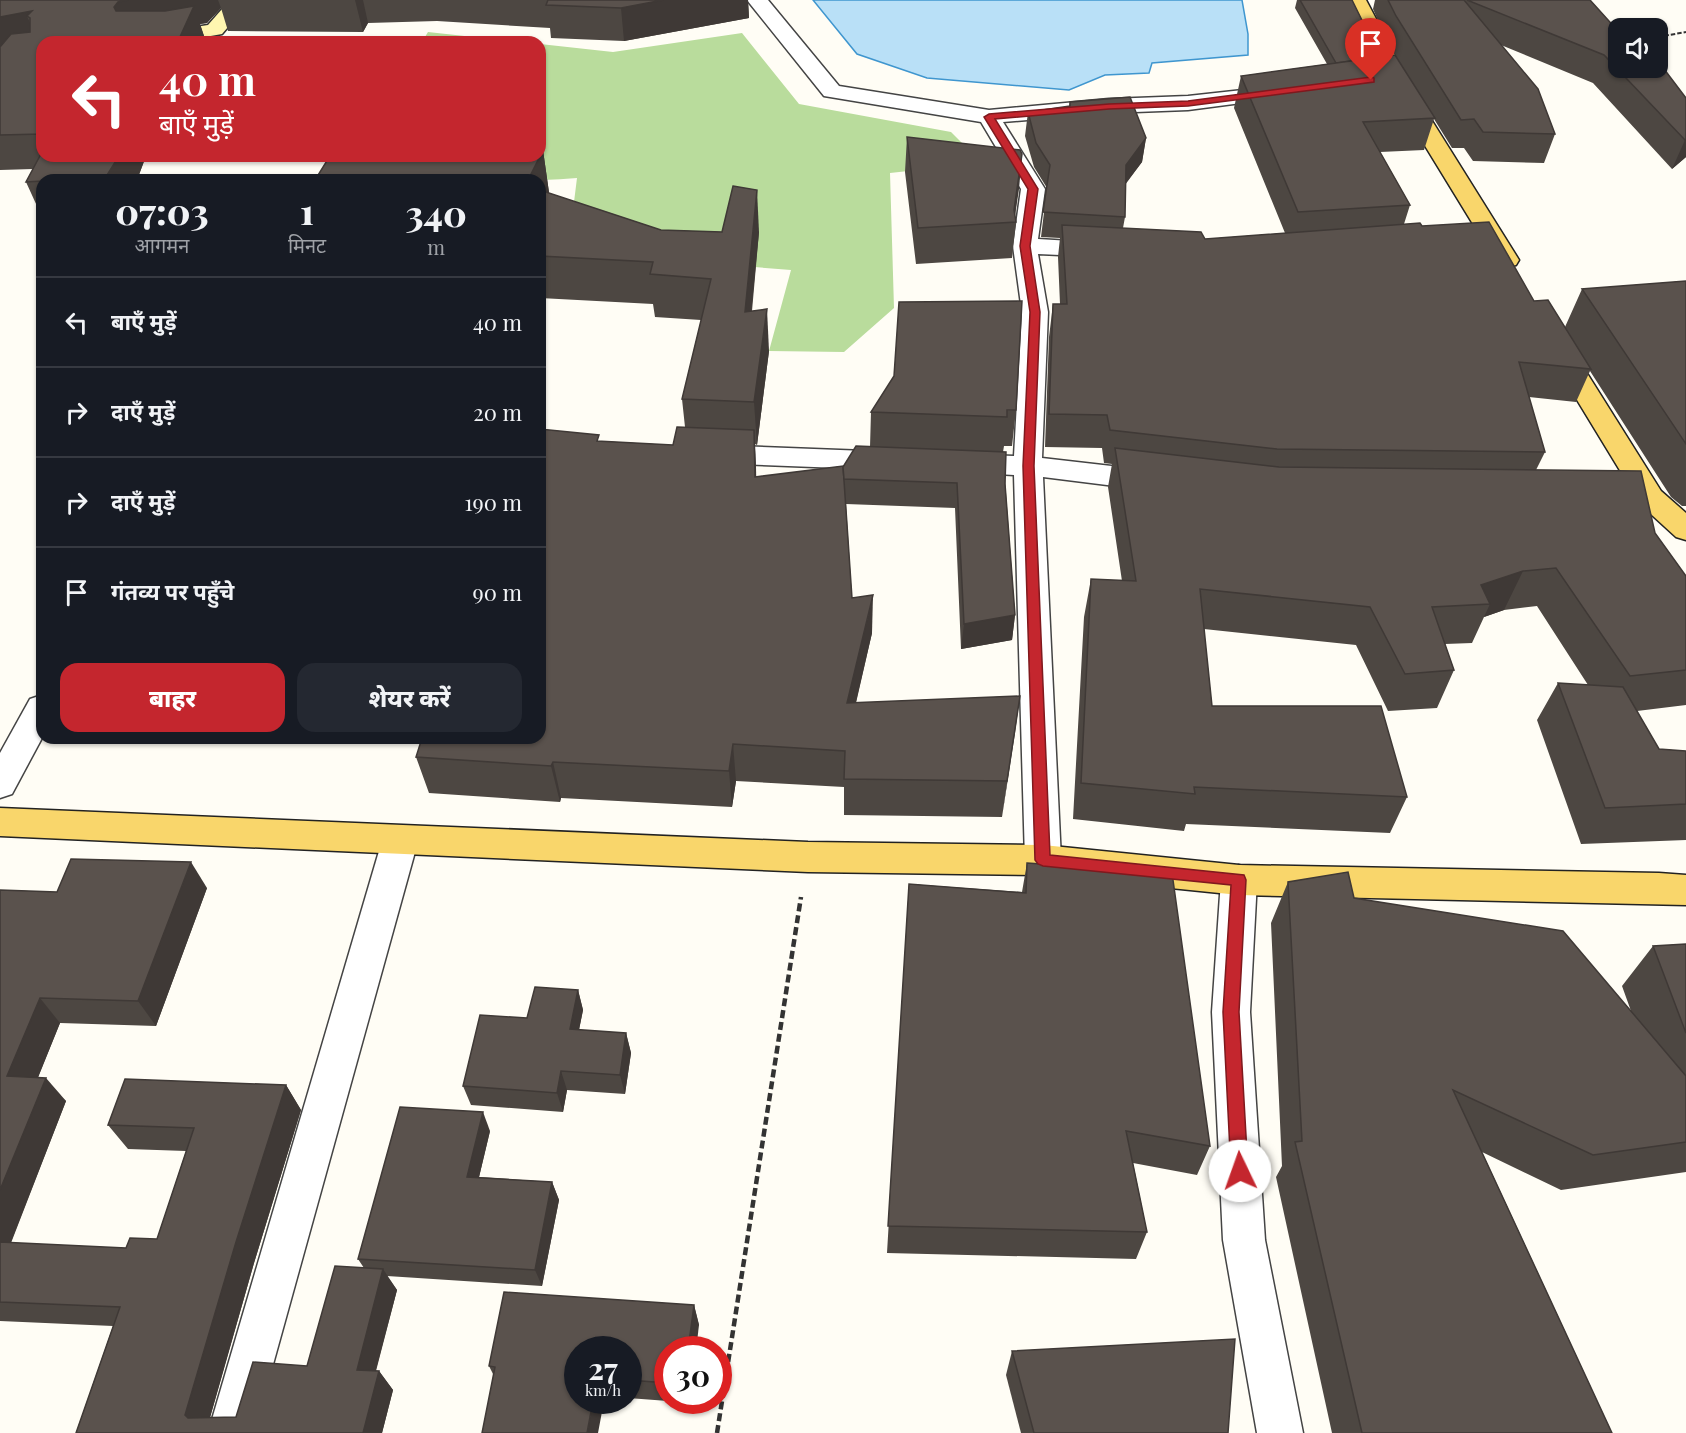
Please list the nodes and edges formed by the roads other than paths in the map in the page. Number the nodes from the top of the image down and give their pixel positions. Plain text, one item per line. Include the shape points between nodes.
1 (241, 0) edge
2 (757, 0) edge
3 (1356, 0) edge
4 (176, 36) edge
5 (1302, 89) edge
6 (989, 117) junction
7 (1025, 246) junction
8 (1130, 251) edge
9 (1520, 282) edge
10 (1550, 334) edge
11 (683, 453) edge
12 (1028, 466) junction
13 (1177, 483) edge
14 (1615, 498) edge
15 (1651, 498) junction
16 (1686, 530) edge
17 (36, 719) edge
18 (0, 784) edge
19 (0, 822) edge
20 (400, 841) junction
21 (1043, 860) junction
22 (1239, 880) junction
23 (1686, 890) edge
24 (231, 1433) edge
25 (1280, 1433) edge

1 - 4 street via 215,30
2 - 6 street via 832,91
3 - 9 main road via 1376,45 1382,79 1484,242
5 - 6 street via 1188,103
6 - 7 street via 1033,189
7 - 8 street
7 - 12 street via 1035,312
10 - 15 main road
11 - 12 street
12 - 13 street
12 - 21 street
14 - 15 street
15 - 16 main road
17 - 18 street
19 - 20 main road
20 - 21 main road via 808,857
20 - 24 street
21 - 22 main road
22 - 23 main road
22 - 25 street via 1231,1012 1244,1240

